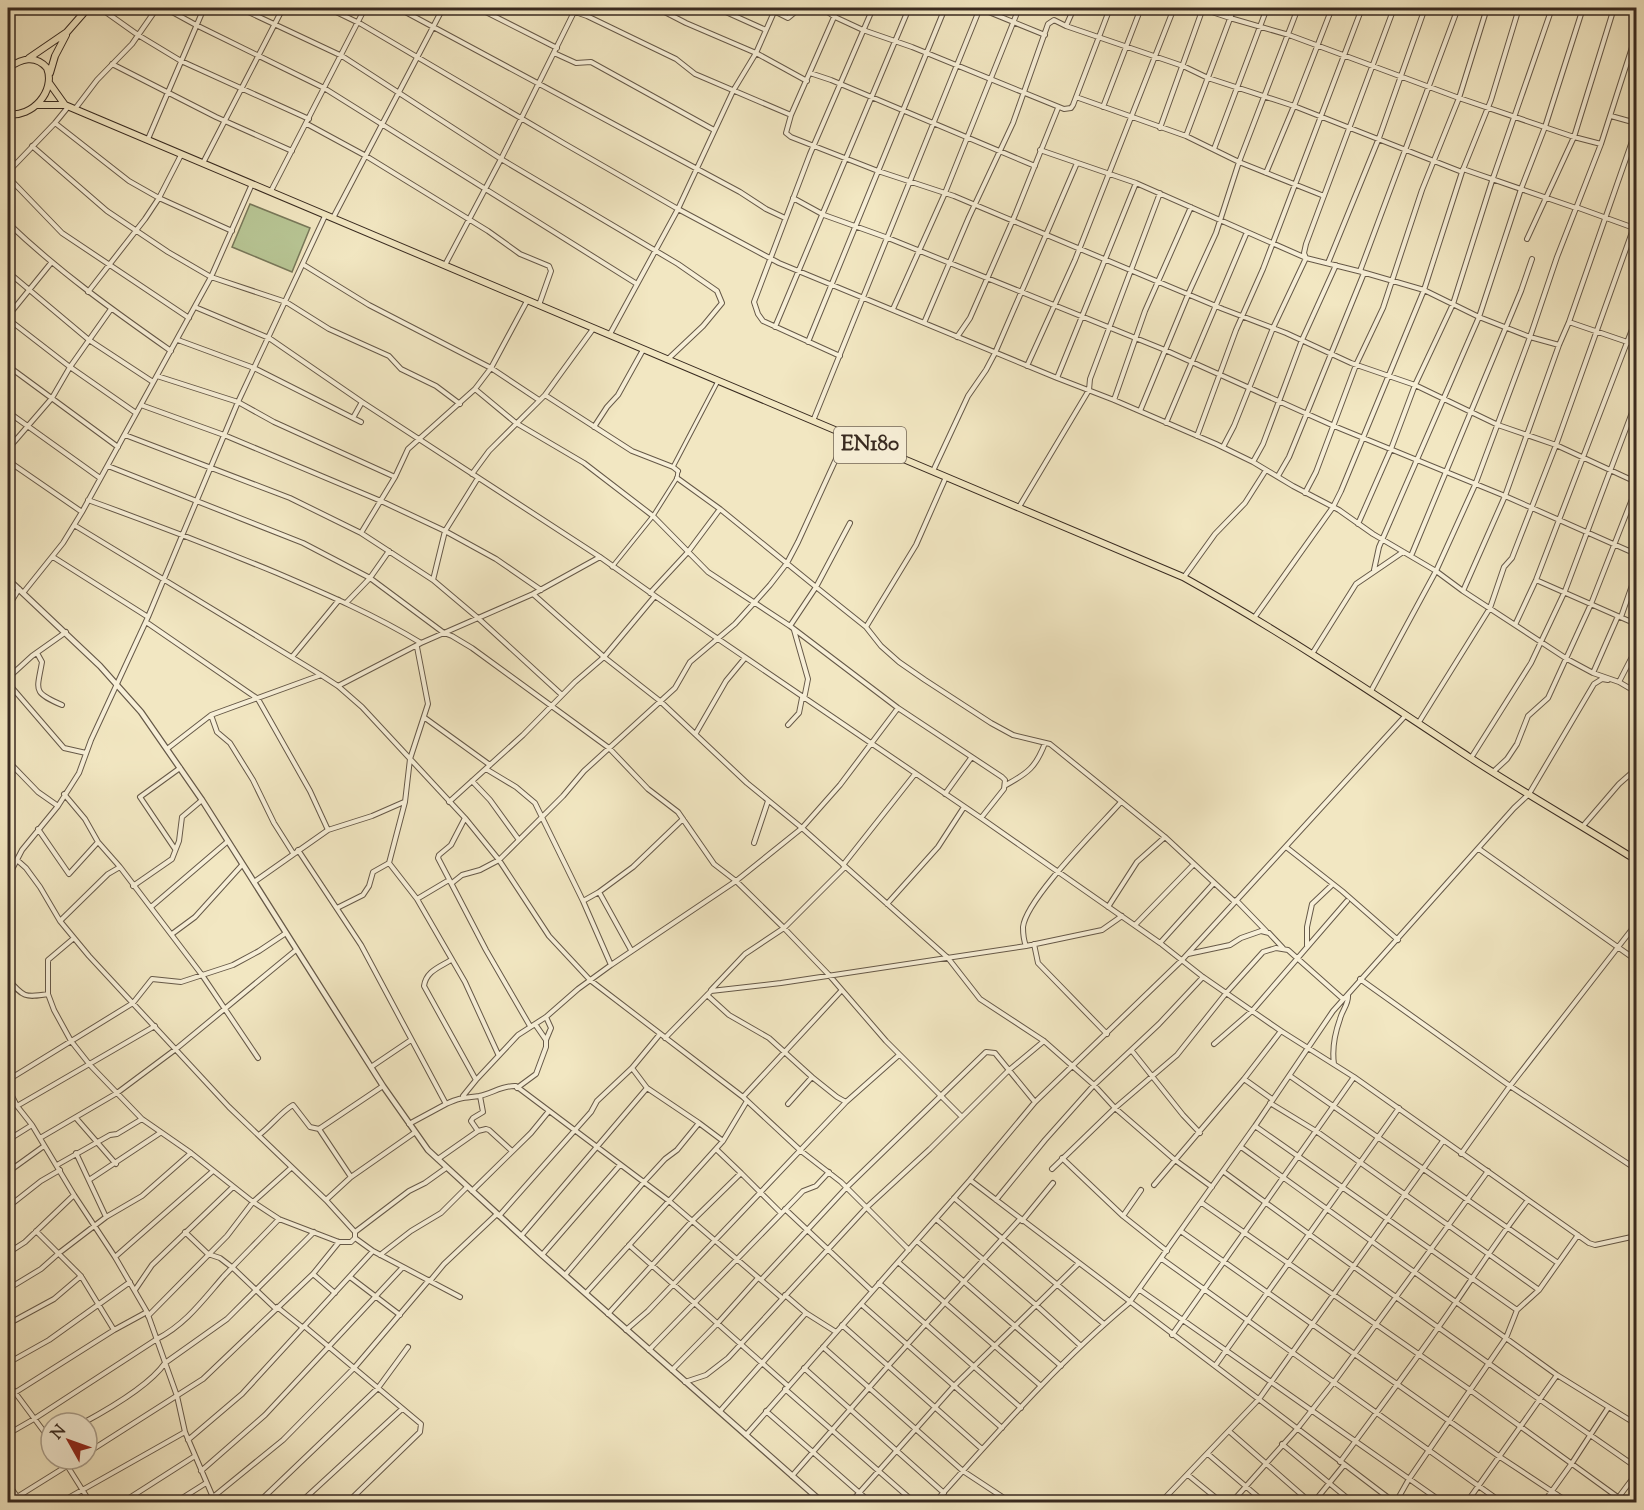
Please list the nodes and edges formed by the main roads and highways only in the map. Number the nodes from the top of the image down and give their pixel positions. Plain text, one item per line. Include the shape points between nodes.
1 (87, 8) edge
2 (67, 32) junction
3 (25, 59) junction
4 (8, 67) edge
5 (50, 75) junction
6 (50, 83) junction
7 (37, 105) junction
8 (69, 107) junction
9 (8, 114) edge
10 (16, 115) junction
11 (8, 120) edge
12 (1633, 858) edge

1 - 2 main road
2 - 3 main road
2 - 5 main road
3 - 4 main road
3 - 5 main road via 43,63
5 - 6 main road
6 - 7 main road
6 - 8 main road
7 - 8 main road, EN180
7 - 10 main road
8 - 12 main road, EN180 via 1184,577
9 - 10 main road
10 - 11 main road

